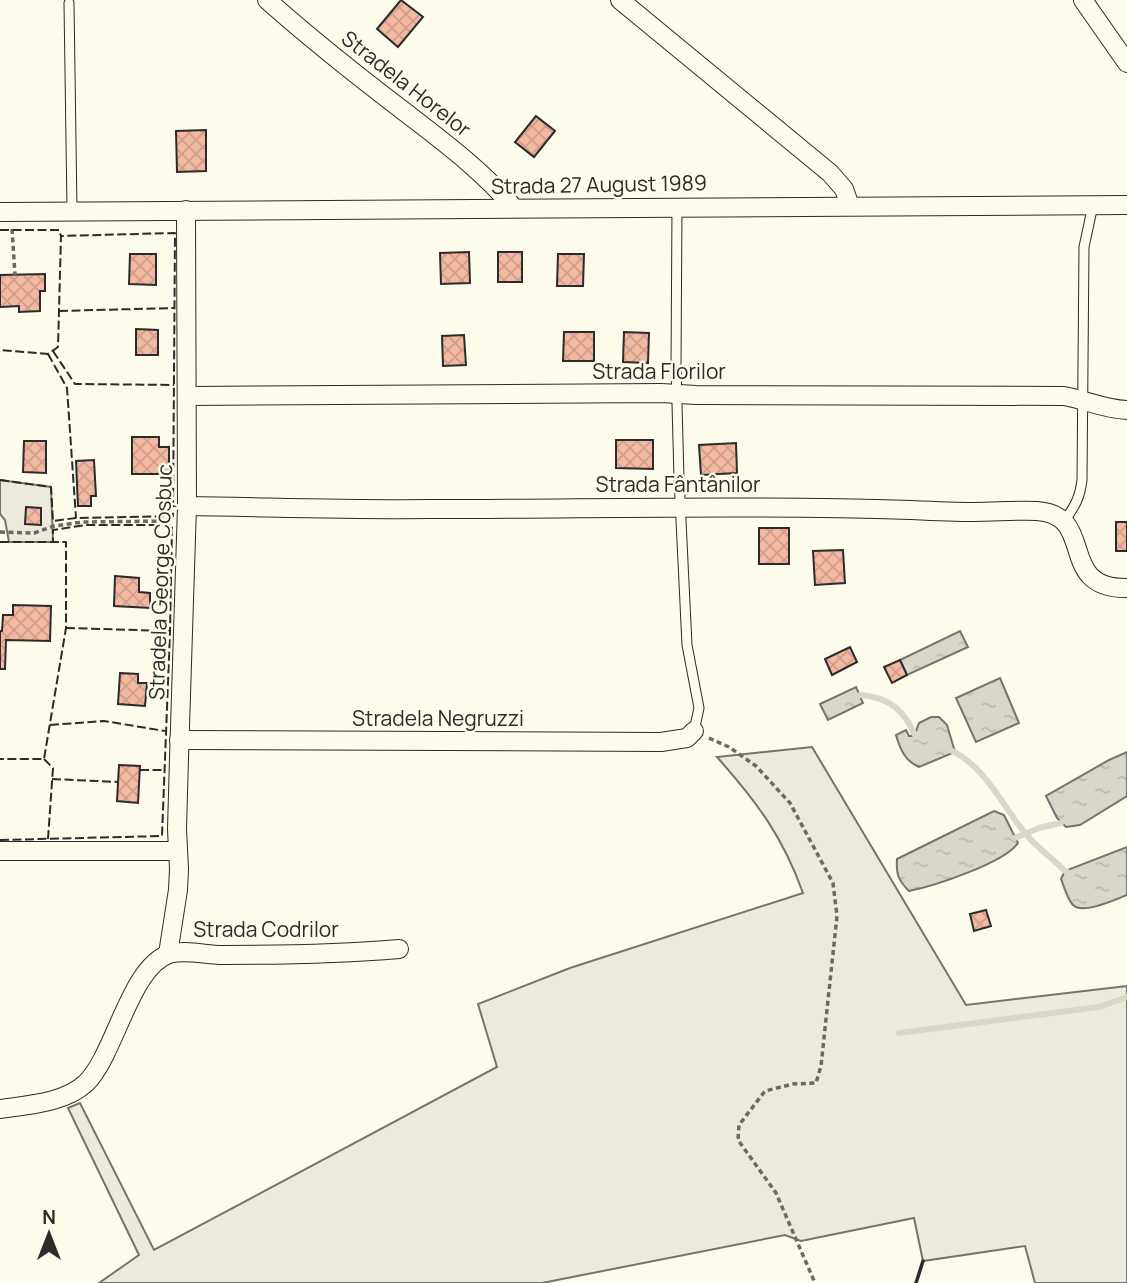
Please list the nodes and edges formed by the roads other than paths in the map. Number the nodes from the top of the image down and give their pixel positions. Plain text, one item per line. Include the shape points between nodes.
1 (267, 0) edge
2 (620, 0) edge
3 (1083, 0) edge
4 (69, 3) dead end
5 (1127, 64) edge
6 (1093, 205) junction
7 (1127, 205) edge
8 (849, 206) junction
9 (677, 207) junction
10 (514, 208) junction
11 (186, 210) junction
12 (72, 211) junction
13 (0, 212) edge
14 (678, 394) junction
15 (188, 396) junction
16 (1084, 400) junction
17 (1127, 411) edge
18 (682, 507) junction
19 (187, 513) junction
20 (1064, 520) junction
21 (1127, 588) edge
22 (694, 731) joint
23 (179, 740) junction
24 (0, 851) edge
25 (178, 851) junction
26 (399, 949) dead end
27 (168, 954) junction
28 (0, 1109) edge

1 - 10 street, Stradela Horelor via 489,180
2 - 8 street via 830,173 844,189
3 - 5 street
4 - 12 lane
6 - 7 street, Strada 27 August 1989
6 - 8 street, Strada 27 August 1989
6 - 16 lane via 1084,247
8 - 9 street, Strada 27 August 1989
9 - 10 street, Strada 27 August 1989
9 - 14 lane
10 - 11 street, Strada 27 August 1989
11 - 12 street, Strada 27 August 1989
11 - 15 street, Stradela George Coșbuc
12 - 13 street, Strada 27 August 1989
14 - 15 street, Strada Florilor
14 - 16 street, Strada Florilor via 1064,396
14 - 18 lane
15 - 19 street, Stradela George Coșbuc
16 - 17 street, Strada Florilor
16 - 20 lane via 1080,494
18 - 19 street, Strada Fântânilor
18 - 20 street, Strada Fântânilor via 1037,511
18 - 22 lane via 687,645 699,708
19 - 23 street, Stradela George Coșbuc
20 - 21 street via 1086,572 1098,584
22 - 23 street, Stradela Negruzzi via 687,738 662,742
23 - 25 street, Stradela George Coșbuc
24 - 25 street
25 - 27 street, Stradela George Coșbuc via 178,890
26 - 27 street, Strada Codrilor
27 - 28 street, Strada Codrilor via 145,975 86,1083 53,1100

